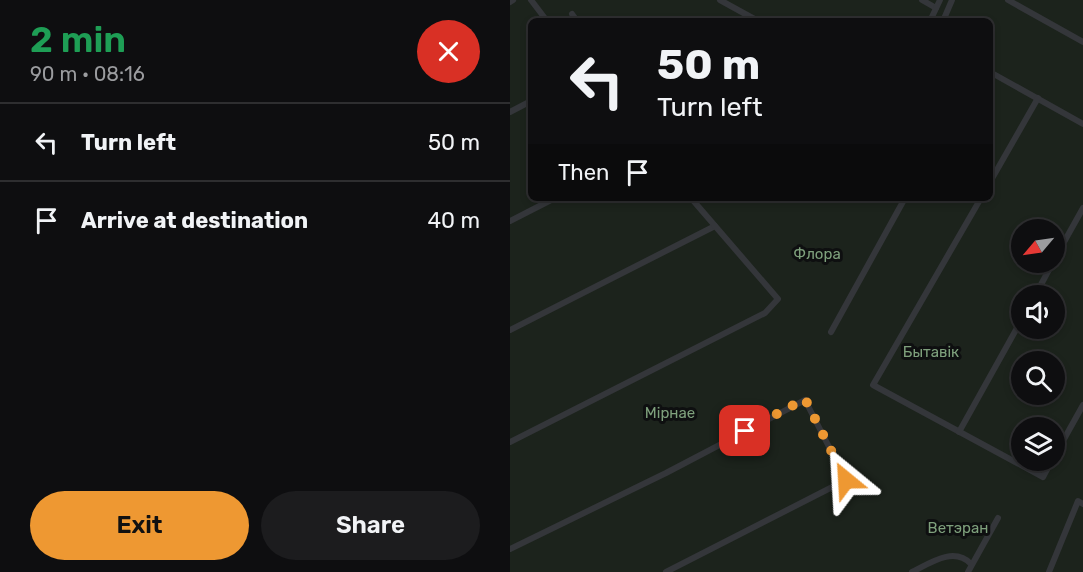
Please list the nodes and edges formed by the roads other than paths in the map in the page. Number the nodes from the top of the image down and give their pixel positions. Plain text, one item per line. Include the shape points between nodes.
1 (531, 0) edge
2 (720, 0) edge
3 (922, 0) edge
4 (940, 0) edge
5 (952, 0) edge
6 (1008, 0) edge
7 (936, 8) junction
8 (572, 14) dead end
9 (545, 18) edge
10 (575, 18) edge
11 (753, 18) edge
12 (931, 18) edge
13 (944, 18) edge
14 (1083, 42) edge
15 (993, 74) edge
16 (1038, 99) junction
17 (528, 103) edge
18 (510, 112) edge
19 (1083, 124) edge
20 (993, 177) edge
21 (549, 201) edge
22 (694, 201) edge
23 (903, 201) edge
24 (979, 201) edge
25 (1083, 208) edge
26 (510, 221) edge
27 (715, 226) junction
28 (1065, 241) edge
29 (510, 330) edge
30 (831, 332) dead end
31 (1011, 339) edge
32 (1083, 405) edge
33 (959, 432) junction
34 (1065, 437) edge
35 (510, 442) edge
36 (1011, 460) edge
37 (1032, 471) edge
38 (1046, 471) edge
39 (1083, 504) edge
40 (998, 518) dead end
41 (510, 549) edge
42 (971, 564) junction
43 (666, 572) edge
44 (912, 572) edge
45 (968, 572) edge
46 (1049, 572) edge

1 - 9 lane
2 - 11 lane
3 - 7 lane
4 - 7 lane
5 - 13 lane
6 - 14 lane
7 - 12 lane
8 - 10 lane
15 - 16 lane
16 - 19 lane
16 - 20 lane
17 - 18 lane
21 - 26 lane
22 - 27 lane
23 - 30 lane
24 - 33 lane via 873,385
25 - 28 lane
27 - 29 lane
27 - 35 lane via 778,299 765,313
31 - 33 lane
32 - 34 lane
33 - 36 lane
37 - 38 lane via 1043,477
39 - 46 lane via 1078,501
40 - 42 lane
41 - 43 lane via 805,399 846,480
42 - 44 lane via 958,556 943,557
42 - 45 lane

